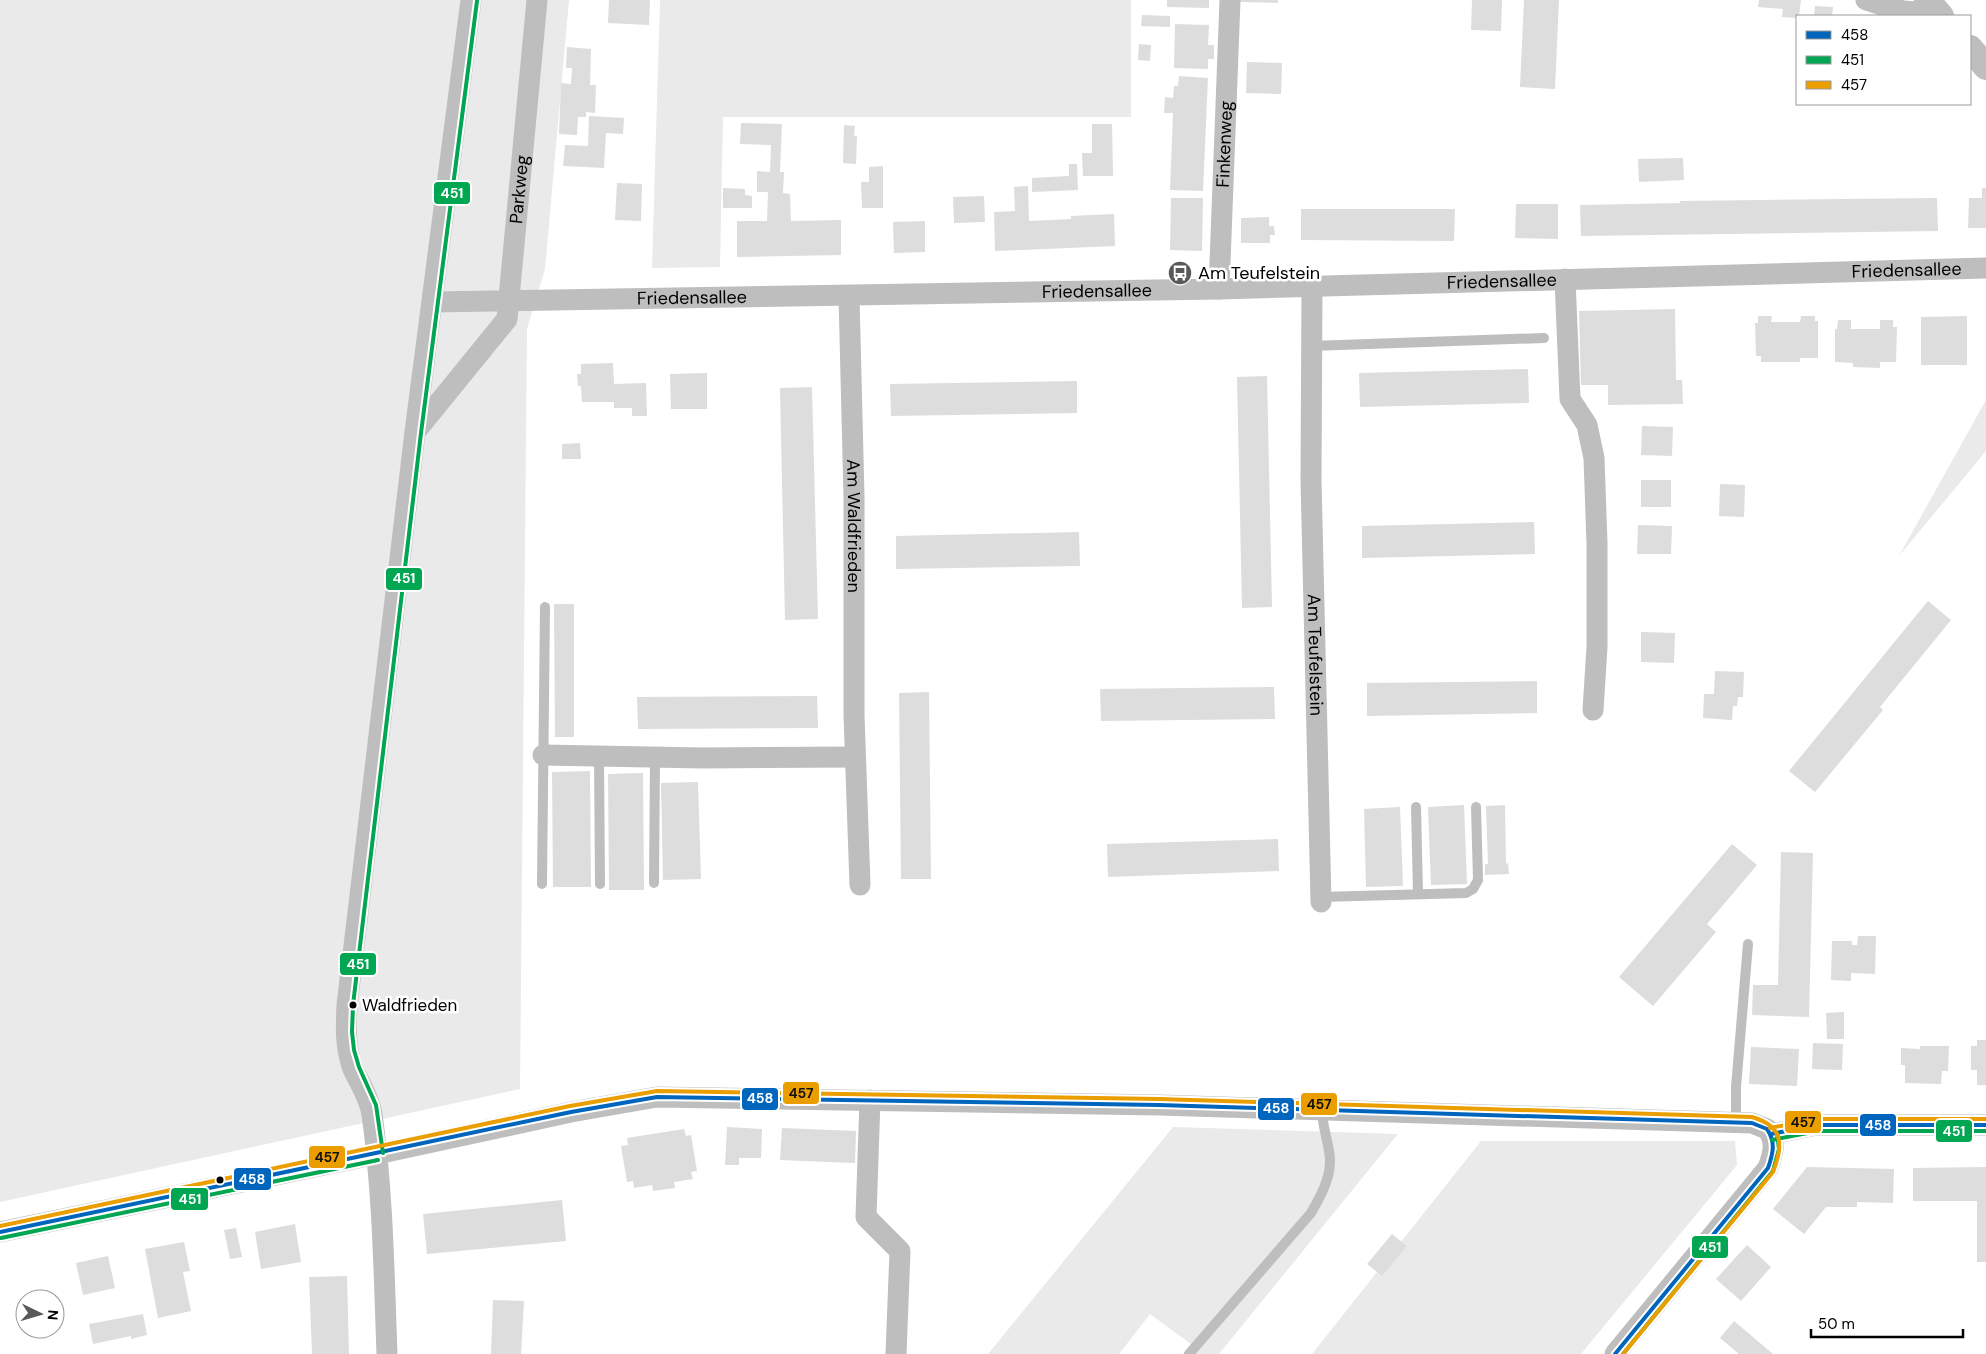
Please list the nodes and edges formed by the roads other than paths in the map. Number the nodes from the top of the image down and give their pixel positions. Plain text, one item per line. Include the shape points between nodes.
1 (471, 0) edge
2 (537, 0) edge
3 (1230, 0) edge
4 (1866, 0) edge
5 (1934, 8) edge
6 (1986, 268) edge
7 (1565, 279) junction
8 (1312, 287) junction
9 (1219, 289) junction
10 (849, 296) junction
11 (432, 302) junction
12 (509, 302) junction
13 (1544, 338) dead end
14 (1311, 346) junction
15 (415, 432) junction
16 (545, 607) dead end
17 (1593, 710) dead end
18 (543, 755) junction
19 (599, 756) junction
20 (654, 757) junction
21 (856, 757) junction
22 (1416, 807) dead end
23 (1476, 807) dead end
24 (654, 883) dead end
25 (542, 884) dead end
26 (600, 884) dead end
27 (860, 885) dead end
28 (1418, 894) junction
29 (1321, 899) joint
30 (1748, 944) dead end
31 (870, 1100) junction
32 (1322, 1110) junction
33 (1736, 1123) junction
34 (1986, 1125) edge
35 (1771, 1134) junction
36 (377, 1154) junction
37 (0, 1232) edge
38 (387, 1354) edge
39 (896, 1354) edge
40 (1189, 1354) edge
41 (1615, 1354) edge

1 - 11 street
2 - 12 street, Parkweg
3 - 9 street, Finkenweg
4 - 5 street via 1904,12 1917,13
6 - 7 street, Friedensallee
7 - 8 street, Friedensallee
7 - 17 street via 1570,399 1587,425 1594,458 1597,647
8 - 9 street, Friedensallee
8 - 14 street, Am Teufelstein
9 - 10 street, Friedensallee
10 - 12 street, Friedensallee
10 - 21 street, Am Waldfrieden
11 - 12 street
11 - 15 street
12 - 15 street, Parkweg via 507,319
13 - 14 lane
14 - 29 street, Am Teufelstein
15 - 36 street via 346,1005 348,1052 370,1106
16 - 18 lane
18 - 19 street
18 - 25 lane
19 - 20 street
19 - 26 lane
20 - 21 street
20 - 24 lane
21 - 27 street, Am Waldfrieden
22 - 28 lane
23 - 28 lane via 1478,880 1473,889
28 - 29 lane
30 - 33 lane
31 - 32 street
31 - 36 street via 674,1097 638,1100
31 - 39 street via 866,1217 900,1252
32 - 33 street
32 - 40 lane via 1330,1161 1325,1190 1311,1213
33 - 35 street via 1760,1126
34 - 35 street via 1817,1125
35 - 41 street via 1773,1149 1768,1168
36 - 37 street
36 - 38 street

